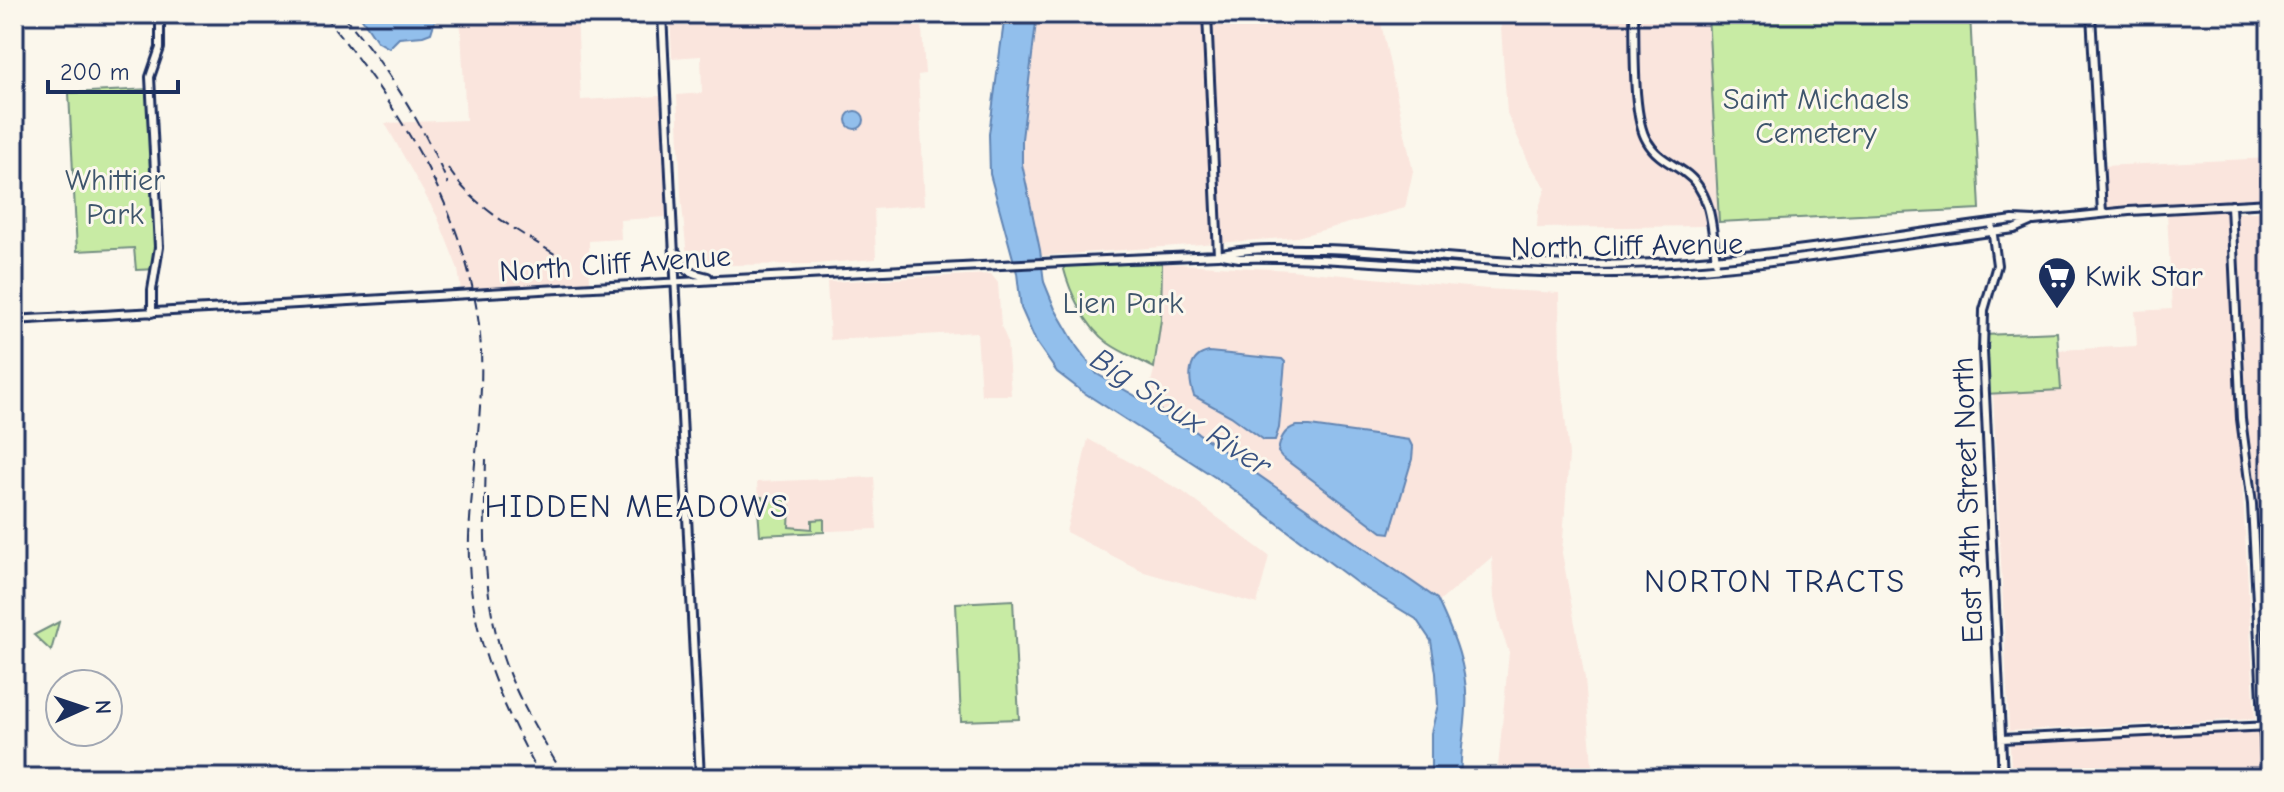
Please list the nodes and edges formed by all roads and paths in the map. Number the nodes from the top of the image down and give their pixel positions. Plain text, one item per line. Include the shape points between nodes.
1 (160, 14) edge
2 (662, 14) edge
3 (1207, 14) edge
4 (1634, 14) edge
5 (2091, 14) edge
6 (2270, 203) edge
7 (2231, 205) junction
8 (2102, 213) junction
9 (2034, 221) junction
10 (1991, 223) junction
11 (1993, 231) junction
12 (673, 242) junction
13 (1218, 255) junction
14 (1716, 260) junction
15 (1717, 268) junction
16 (715, 279) junction
17 (675, 281) junction
18 (152, 313) junction
19 (14, 320) edge
20 (2267, 726) edge
21 (2001, 739) junction
22 (700, 778) edge
23 (2003, 778) edge
24 (2266, 778) edge

1 - 18 main road via 160,48 150,77 159,247
2 - 12 main road
3 - 13 main road
4 - 14 main road via 1642,129 1656,153 1702,191
5 - 8 main road
6 - 7 main road, North Cliff Avenue
7 - 8 main road, North Cliff Avenue
7 - 20 main road via 2241,417
8 - 9 main road, North Cliff Avenue
9 - 10 main road, North Cliff Avenue
9 - 11 main road, North Cliff Avenue
10 - 11 main road, East 34th Street North
10 - 14 main road, North Cliff Avenue
11 - 15 main road, North Cliff Avenue
11 - 21 main road, East 34th Street North via 1997,265 1984,310 1983,351
12 - 16 main road via 683,268
12 - 17 main road
13 - 14 main road, North Cliff Avenue via 1339,250 1578,265
13 - 15 main road, North Cliff Avenue via 1552,273
13 - 16 main road, North Cliff Avenue
14 - 15 main road
16 - 17 main road, North Cliff Avenue
17 - 18 main road, North Cliff Avenue
17 - 22 main road
18 - 19 main road, North Cliff Avenue
20 - 21 main road
20 - 24 main road
21 - 23 main road, East 34th Street North

